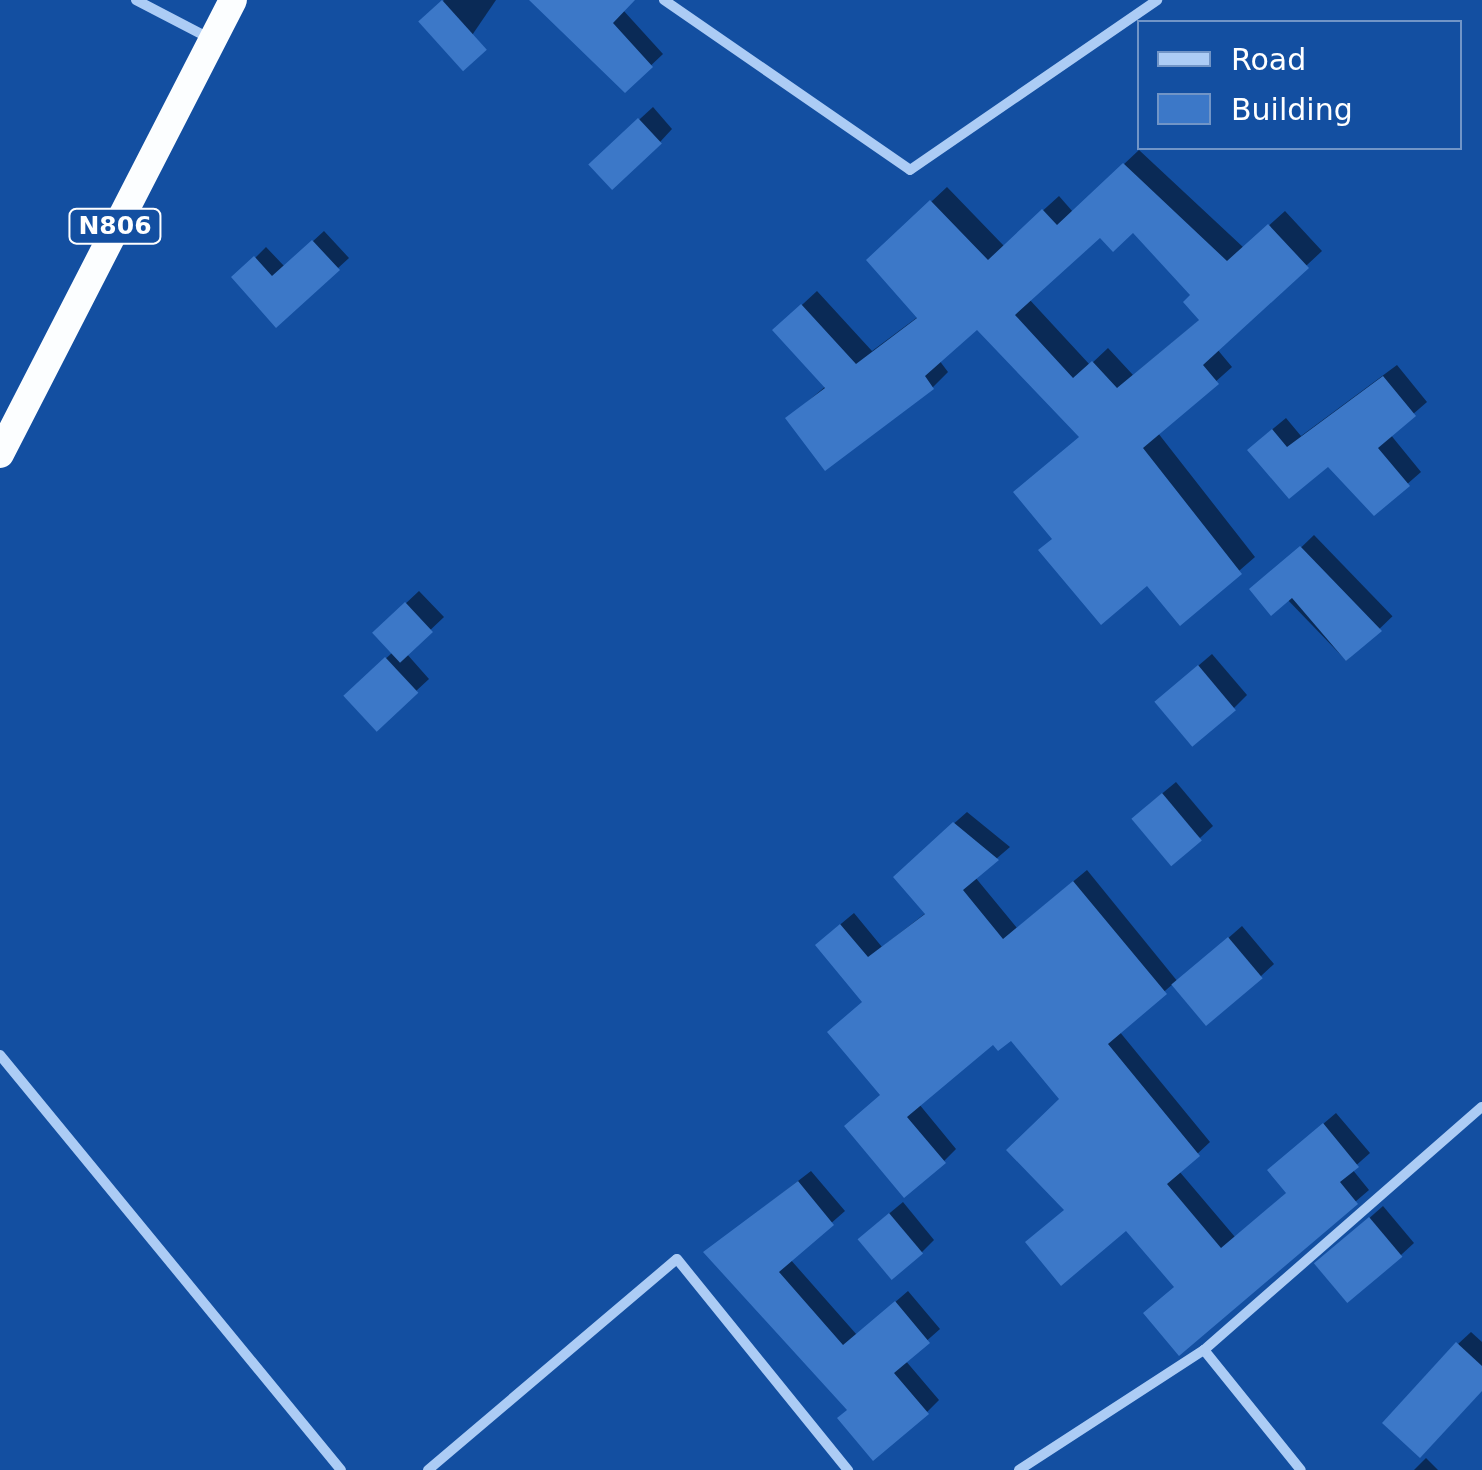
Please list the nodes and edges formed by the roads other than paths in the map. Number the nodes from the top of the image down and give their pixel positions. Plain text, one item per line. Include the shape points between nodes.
1 (136, 0) edge
2 (233, 0) edge
3 (664, 0) edge
4 (1157, 0) edge
5 (210, 38) junction
6 (0, 454) edge
7 (0, 1055) edge
8 (1482, 1107) edge
9 (1204, 1350) junction
10 (340, 1470) edge
11 (428, 1470) edge
12 (848, 1470) edge
13 (1020, 1470) edge
14 (1301, 1470) edge

1 - 5 street
2 - 5 highway, N806
3 - 4 street via 910,170
5 - 6 highway, N806
7 - 10 street
8 - 9 street
9 - 13 street
9 - 14 street
11 - 12 street via 678,1259

